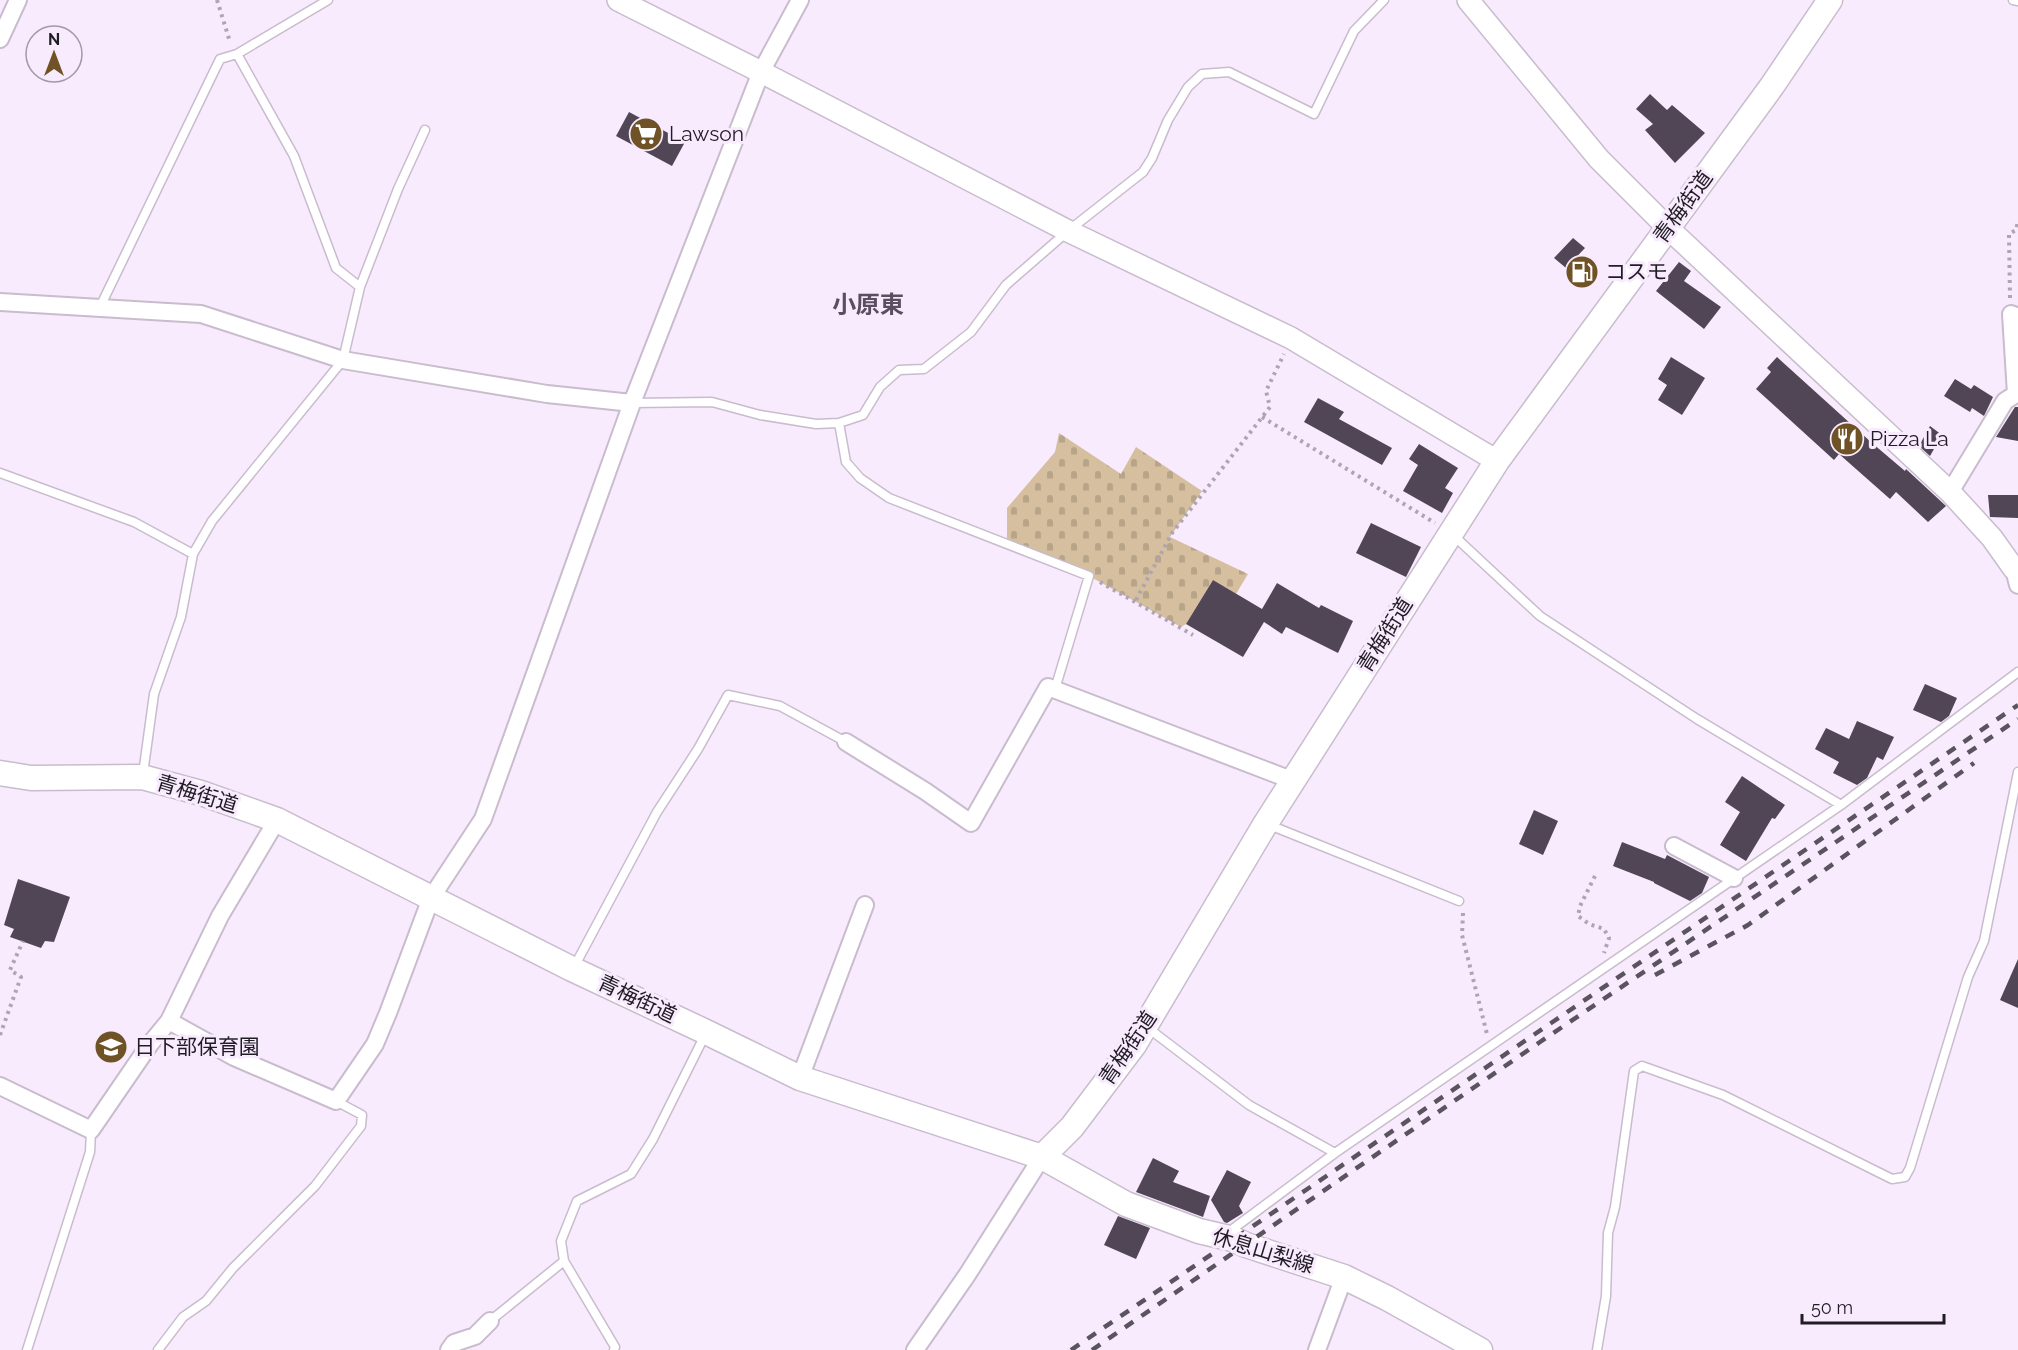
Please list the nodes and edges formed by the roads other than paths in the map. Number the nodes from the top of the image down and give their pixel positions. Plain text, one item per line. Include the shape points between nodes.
1 (18, 0) edge
2 (328, 0) edge
3 (618, 0) edge
4 (800, 0) edge
5 (1384, 0) edge
6 (1468, 0) edge
7 (1830, 0) edge
8 (2013, 0) edge
9 (2018, 1) edge
10 (0, 39) edge
11 (237, 54) junction
12 (761, 72) junction
13 (425, 130) dead end
14 (1668, 228) junction
15 (1068, 231) junction
16 (360, 287) junction
17 (0, 302) edge
18 (100, 307) junction
19 (2014, 316) edge
20 (343, 360) junction
21 (632, 403) junction
22 (839, 423) junction
23 (1497, 461) junction
24 (0, 473) edge
25 (1950, 492) junction
26 (1450, 532) junction
27 (193, 554) junction
28 (2017, 574) edge
29 (2018, 672) edge
30 (1055, 689) junction
31 (846, 742) joint
32 (2018, 772) edge
33 (0, 773) edge
34 (142, 777) junction
35 (1294, 781) junction
36 (1841, 805) junction
37 (277, 820) junction
38 (1266, 823) junction
39 (1674, 846) dead end
40 (1734, 878) junction
41 (430, 898) junction
42 (1459, 901) road end
43 (865, 905) dead end
44 (572, 969) junction
45 (169, 1021) junction
46 (1145, 1025) junction
47 (706, 1032) junction
48 (801, 1078) junction
49 (0, 1086) edge
50 (336, 1101) junction
51 (91, 1130) junction
52 (1335, 1153) junction
53 (1042, 1157) junction
54 (1222, 1236) junction
55 (564, 1261) junction
56 (1344, 1277) junction
57 (490, 1322) joint
58 (27, 1350) edge
59 (158, 1350) edge
60 (449, 1350) edge
61 (614, 1350) edge
62 (915, 1350) edge
63 (1317, 1350) edge
64 (1480, 1350) edge
65 (1597, 1350) edge

1 - 10 street
2 - 11 lane
3 - 12 street
4 - 12 street
5 - 15 lane via 1354,31 1314,114 1229,72 1202,75 1188,87 1143,172
6 - 14 street via 1599,159
7 - 14 main road, 青梅街道
8 - 9 lane
11 - 16 lane via 294,156 336,268
11 - 18 lane via 220,59
12 - 15 street
12 - 21 street
13 - 16 lane
14 - 23 main road, 青梅街道
14 - 25 street
15 - 22 lane via 1006,285 971,332 924,369 899,370 880,387 863,415
15 - 23 street via 1291,338
16 - 20 lane
17 - 18 street
18 - 20 street via 201,314
19 - 25 street via 2016,394 2004,401
20 - 21 street via 547,394
20 - 27 lane via 212,521
21 - 22 lane via 712,402 760,415 816,424
21 - 41 street via 483,819
22 - 30 lane via 846,462 860,478 889,498 1089,576
23 - 26 main road, 青梅街道
24 - 27 lane via 134,522
25 - 28 street via 1992,538
26 - 35 main road, 青梅街道
26 - 36 lane via 1540,616 1698,719
27 - 34 lane via 181,617 154,694
29 - 36 lane
30 - 31 street via 1048,687 971,823
30 - 35 street
31 - 44 lane via 780,706 728,695 657,812
32 - 65 lane via 1984,941 1968,977 1905,1177 1892,1179 1723,1095 1642,1066 1634,1071 1608,1233 1606,1296
33 - 34 main road, 青梅街道 via 31,778
34 - 37 main road, 青梅街道
35 - 38 main road, 青梅街道
36 - 40 lane
37 - 41 main road, 青梅街道
37 - 45 street via 220,916
38 - 42 lane
38 - 46 main road, 青梅街道
39 - 40 street
40 - 52 lane
41 - 44 main road, 青梅街道
41 - 50 street via 375,1044
43 - 48 street
44 - 47 main road, 青梅街道
45 - 50 street via 234,1057
45 - 51 street
46 - 52 lane via 1249,1106
46 - 53 main road, 青梅街道 via 1071,1127
47 - 48 main road, 青梅街道
47 - 55 lane via 631,1174 577,1201 561,1241
48 - 53 main road, 青梅街道
49 - 51 street
50 - 59 lane via 362,1115 361,1126 315,1185 206,1301 183,1317
51 - 58 lane via 90,1152
52 - 54 lane
53 - 54 main road, 休息山梨線 via 1126,1204
53 - 62 street
54 - 56 main road, 休息山梨線
55 - 57 lane
55 - 61 lane
56 - 63 street
56 - 64 main road, 休息山梨線
57 - 60 street via 475,1336 454,1343

